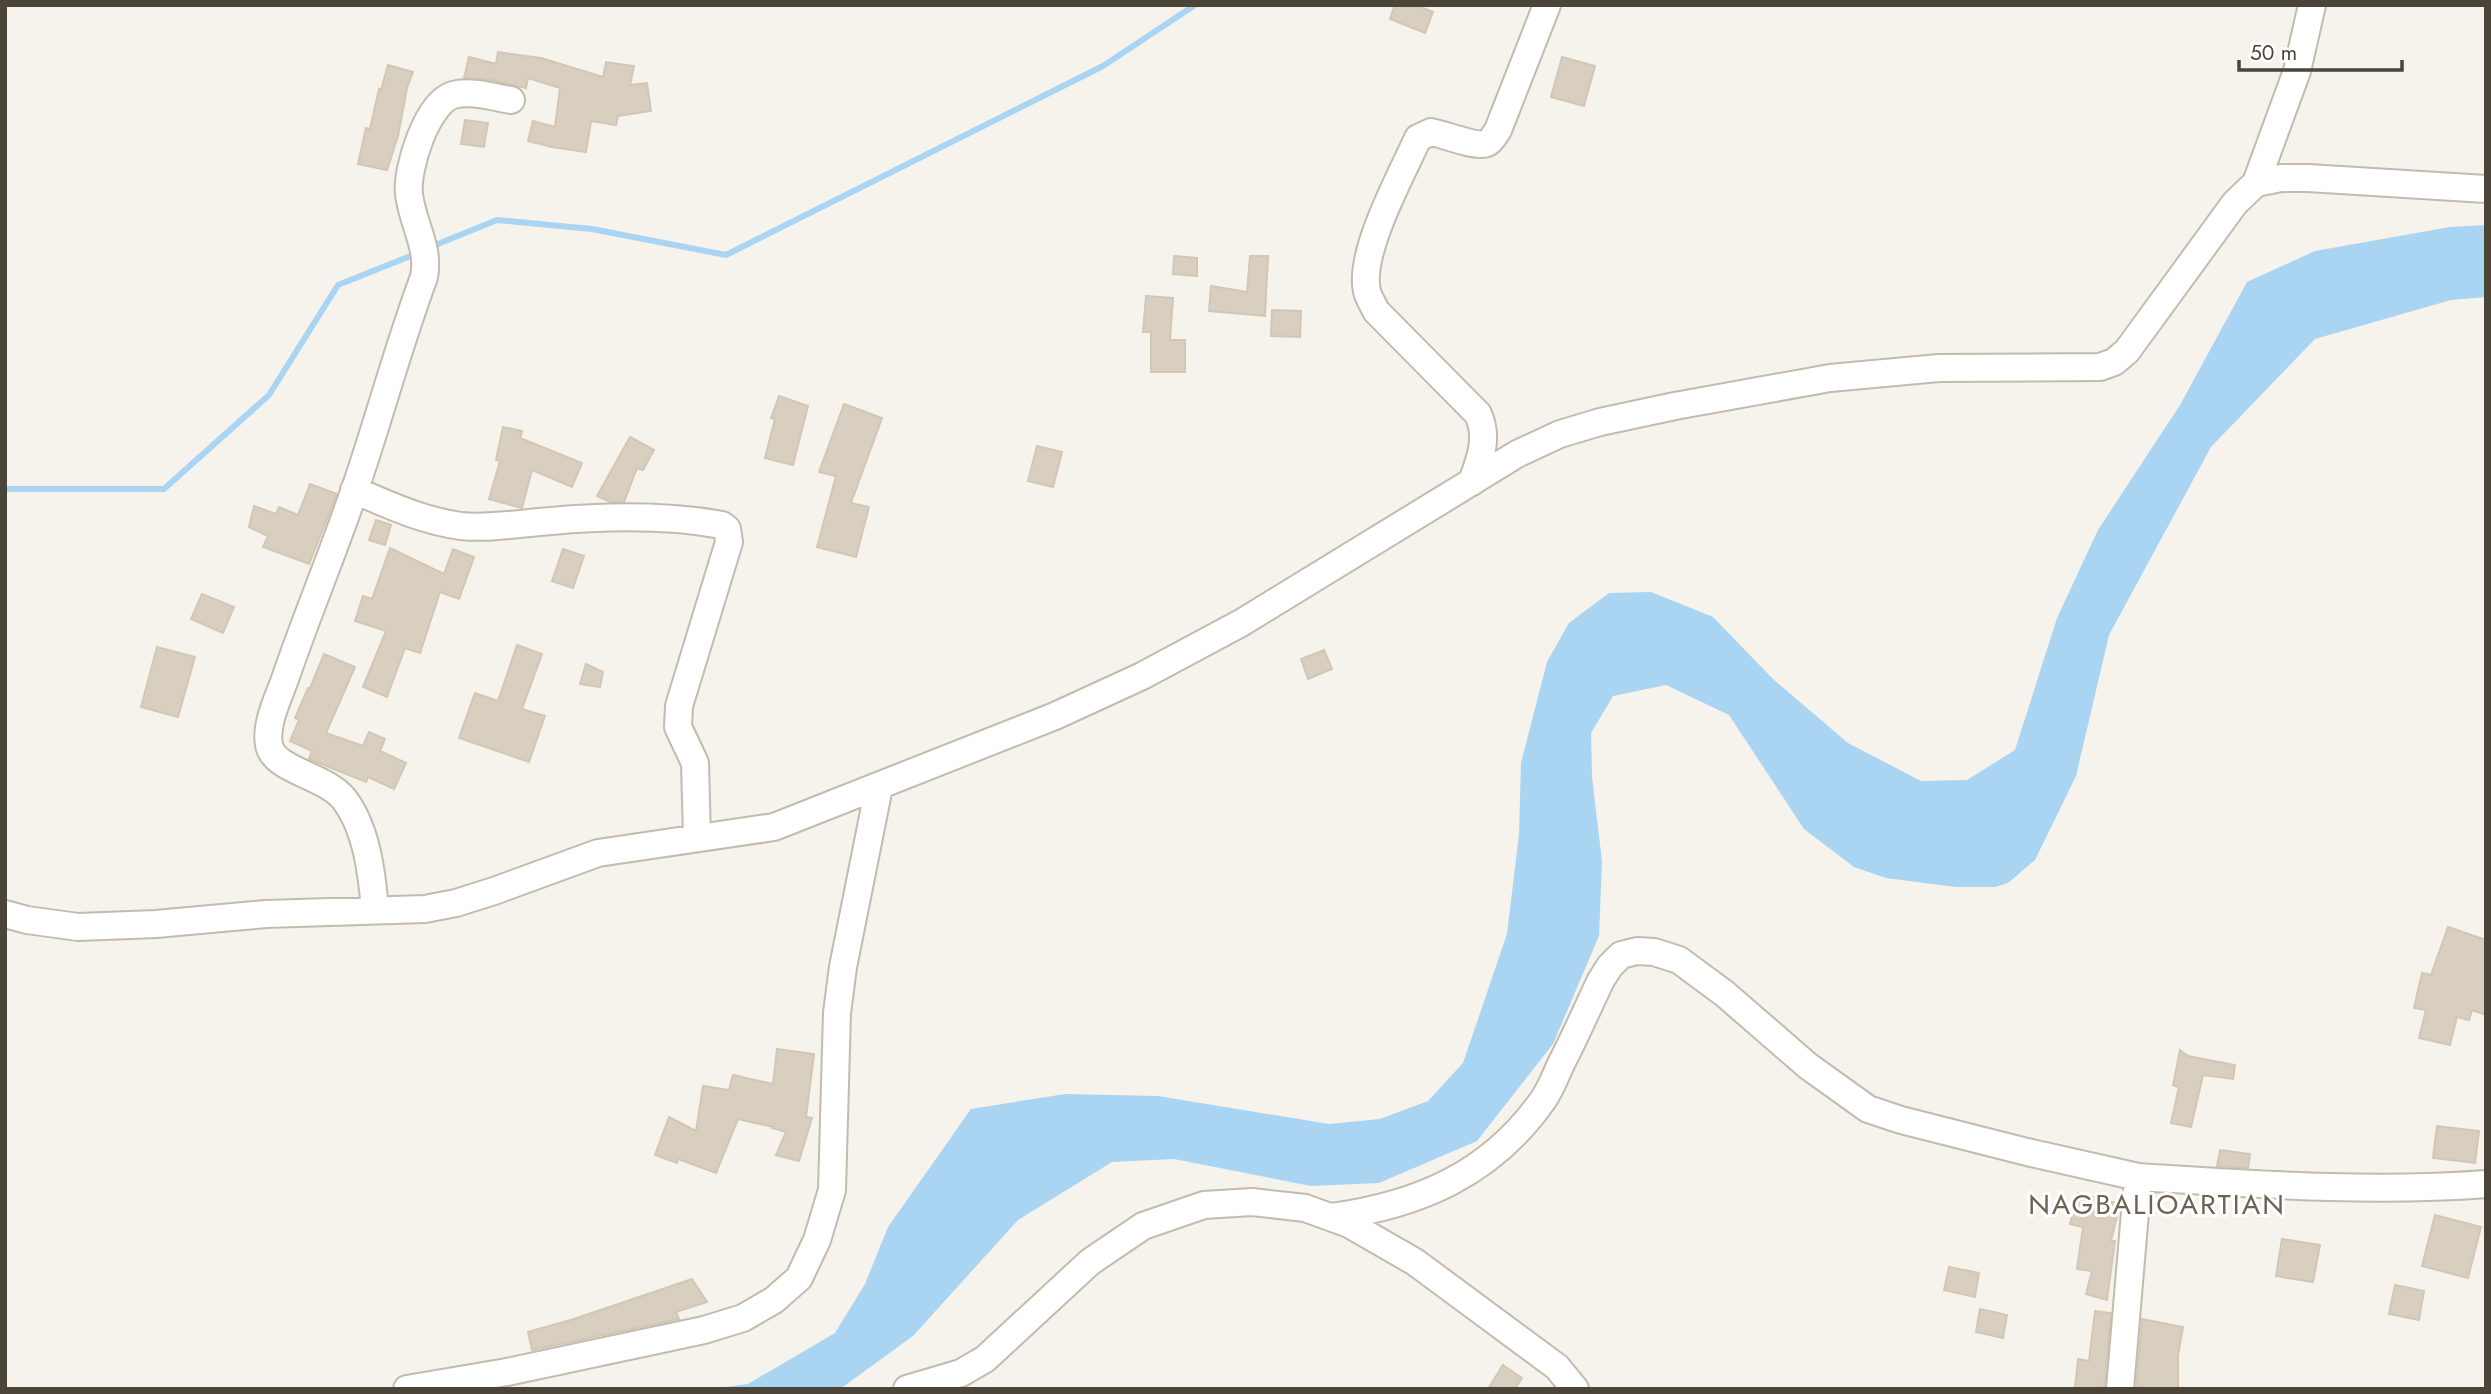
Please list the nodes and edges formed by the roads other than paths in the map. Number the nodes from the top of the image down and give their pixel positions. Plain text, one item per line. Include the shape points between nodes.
1 (1547, 5) edge
2 (2312, 5) edge
3 (511, 100) dead end
4 (2256, 183) junction
5 (2486, 189) edge
6 (1478, 414) junction
7 (1517, 454) junction
8 (1472, 482) junction
9 (354, 490) junction
10 (879, 787) junction
11 (697, 838) junction
12 (375, 910) junction
13 (5, 914) edge
14 (2138, 1177) junction
15 (2486, 1184) edge
16 (1331, 1217) junction
17 (950, 1385) edge
18 (407, 1389) edge
19 (906, 1389) edge
20 (1575, 1389) edge
21 (2120, 1389) edge

1 - 6 street via 1492,140 1478,144 1431,132 1418,138 1373,241 1366,268 1367,291 1376,311
2 - 4 street via 2297,71
3 - 9 street via 464,93 451,96 426,124 408,191 426,257 424,277
4 - 5 street via 2308,178
4 - 7 street via 2215,228 2127,351 2114,362 2100,367 1939,368 1830,378 1601,422
6 - 7 street
6 - 8 street via 1483,446
7 - 8 street
8 - 10 street via 1241,623 1142,676
9 - 11 street via 406,512 463,526 679,519 727,529 729,542 679,706 678,727 695,763
9 - 12 street via 300,633 268,743 278,761 327,784 345,800 368,856
10 - 11 street via 774,827
10 - 18 street via 842,967 832,1190 817,1240 799,1278 743,1318 704,1330
11 - 12 street via 598,853 456,903
12 - 13 street via 78,927
14 - 15 street via 2354,1188
14 - 16 street via 1868,1109 1679,960 1637,951 1621,955 1610,966 1545,1098 1513,1138 1482,1165 1412,1199
14 - 21 street
16 - 17 street via 1252,1202 1204,1205 1143,1226 1090,1262 985,1359
16 - 20 street via 1415,1262 1557,1367
17 - 19 street

